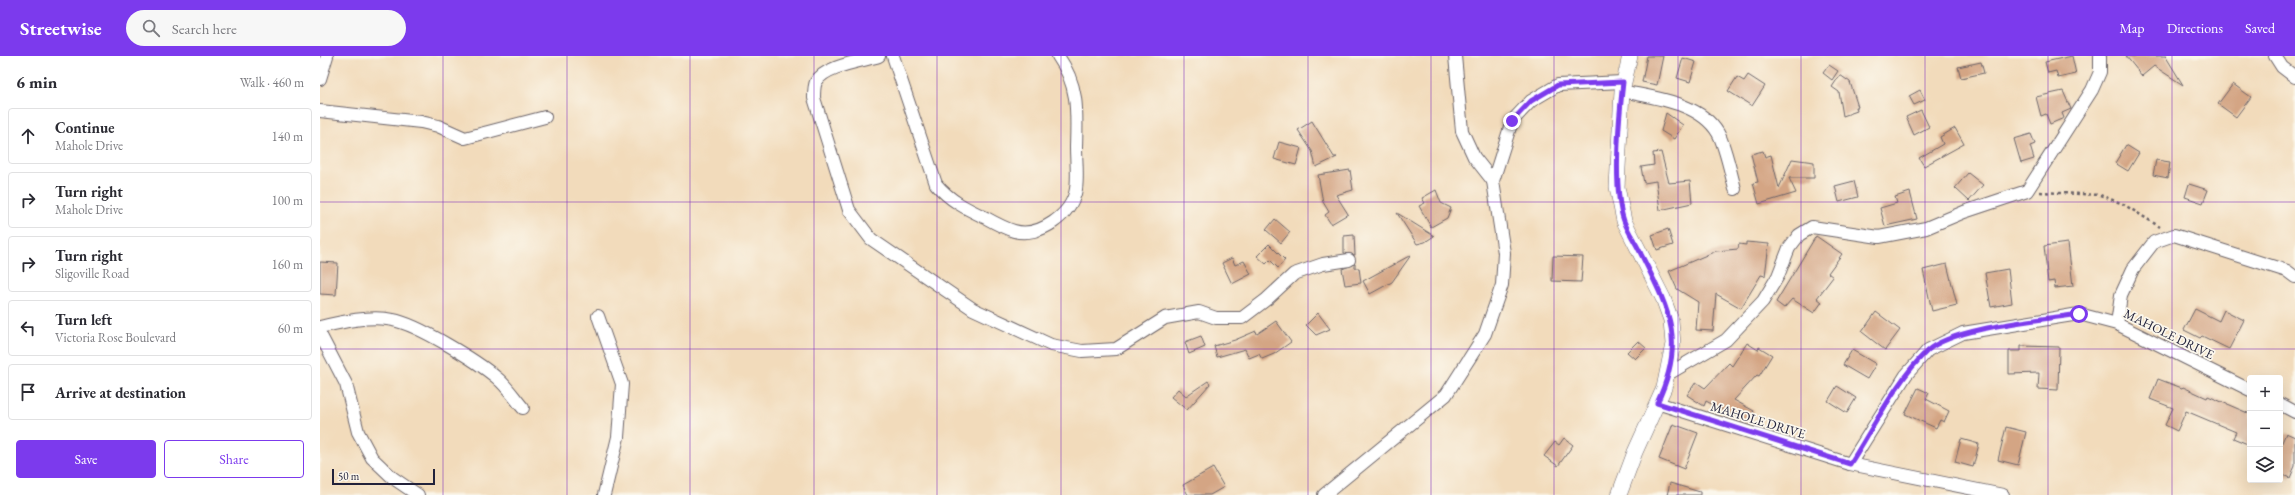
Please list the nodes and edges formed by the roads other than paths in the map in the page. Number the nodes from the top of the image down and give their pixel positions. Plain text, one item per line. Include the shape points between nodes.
1 (327, 56) edge
2 (879, 56) edge
3 (893, 56) edge
4 (1058, 56) edge
5 (1455, 56) edge
6 (1630, 56) edge
7 (2100, 56) edge
8 (2275, 56) edge
9 (2295, 77) edge
10 (320, 79) edge
11 (1622, 86) junction
12 (320, 111) edge
13 (545, 117) dead end
14 (1493, 181) junction
15 (1735, 189) dead end
16 (1349, 260) dead end
17 (2295, 277) edge
18 (598, 316) dead end
19 (2117, 324) junction
20 (320, 327) edge
21 (320, 334) edge
22 (330, 353) junction
23 (320, 359) edge
24 (1668, 374) junction
25 (2247, 389) edge
26 (1657, 403) junction
27 (2283, 406) edge
28 (523, 408) dead end
29 (2295, 412) edge
30 (1850, 464) junction
31 (418, 495) edge
32 (604, 495) edge
33 (1324, 495) edge
34 (1620, 495) edge
35 (2003, 495) edge

1 - 10 street
2 - 16 street via 822,74 815,83 814,98 849,210 871,239 973,309 1051,345 1082,351 1116,349 1164,318 1199,312 1216,318 1242,318 1268,299 1294,274 1323,264
3 - 4 street via 936,184 946,196 1015,232 1030,231 1051,224 1063,215 1071,204 1076,190 1077,109 1073,84
5 - 14 street via 1462,131 1474,157
6 - 11 street
7 - 24 street via 2100,72 2092,90 2027,191 1926,228 1879,237 1812,227 1799,235 1789,248 1778,276 1763,301 1726,340
8 - 9 street via 2282,67
11 - 14 street via 1558,85 1531,101 1512,121
11 - 15 street via 1701,114 1718,133
11 - 24 street via 1617,187 1624,221 1663,298 1671,320 1673,344
12 - 13 street via 421,122 438,126 465,138
14 - 33 street via 1504,253 1502,285 1485,334 1446,396
17 - 19 street via 2287,271 2174,235 2154,242 2133,269 2121,295
18 - 32 street via 622,384 618,437
19 - 25 street, MAHOLE DRIVE
19 - 30 street, MAHOLE DRIVE via 2079,314 1963,333 1928,350 1906,376
20 - 28 street via 347,320 391,319 409,324 497,379
21 - 22 street
22 - 23 street
22 - 31 street via 346,384 358,432 372,458 393,478
24 - 26 street
26 - 30 street, MAHOLE DRIVE
26 - 34 street via 1635,452
27 - 29 street
30 - 35 street, MAHOLE DRIVE

